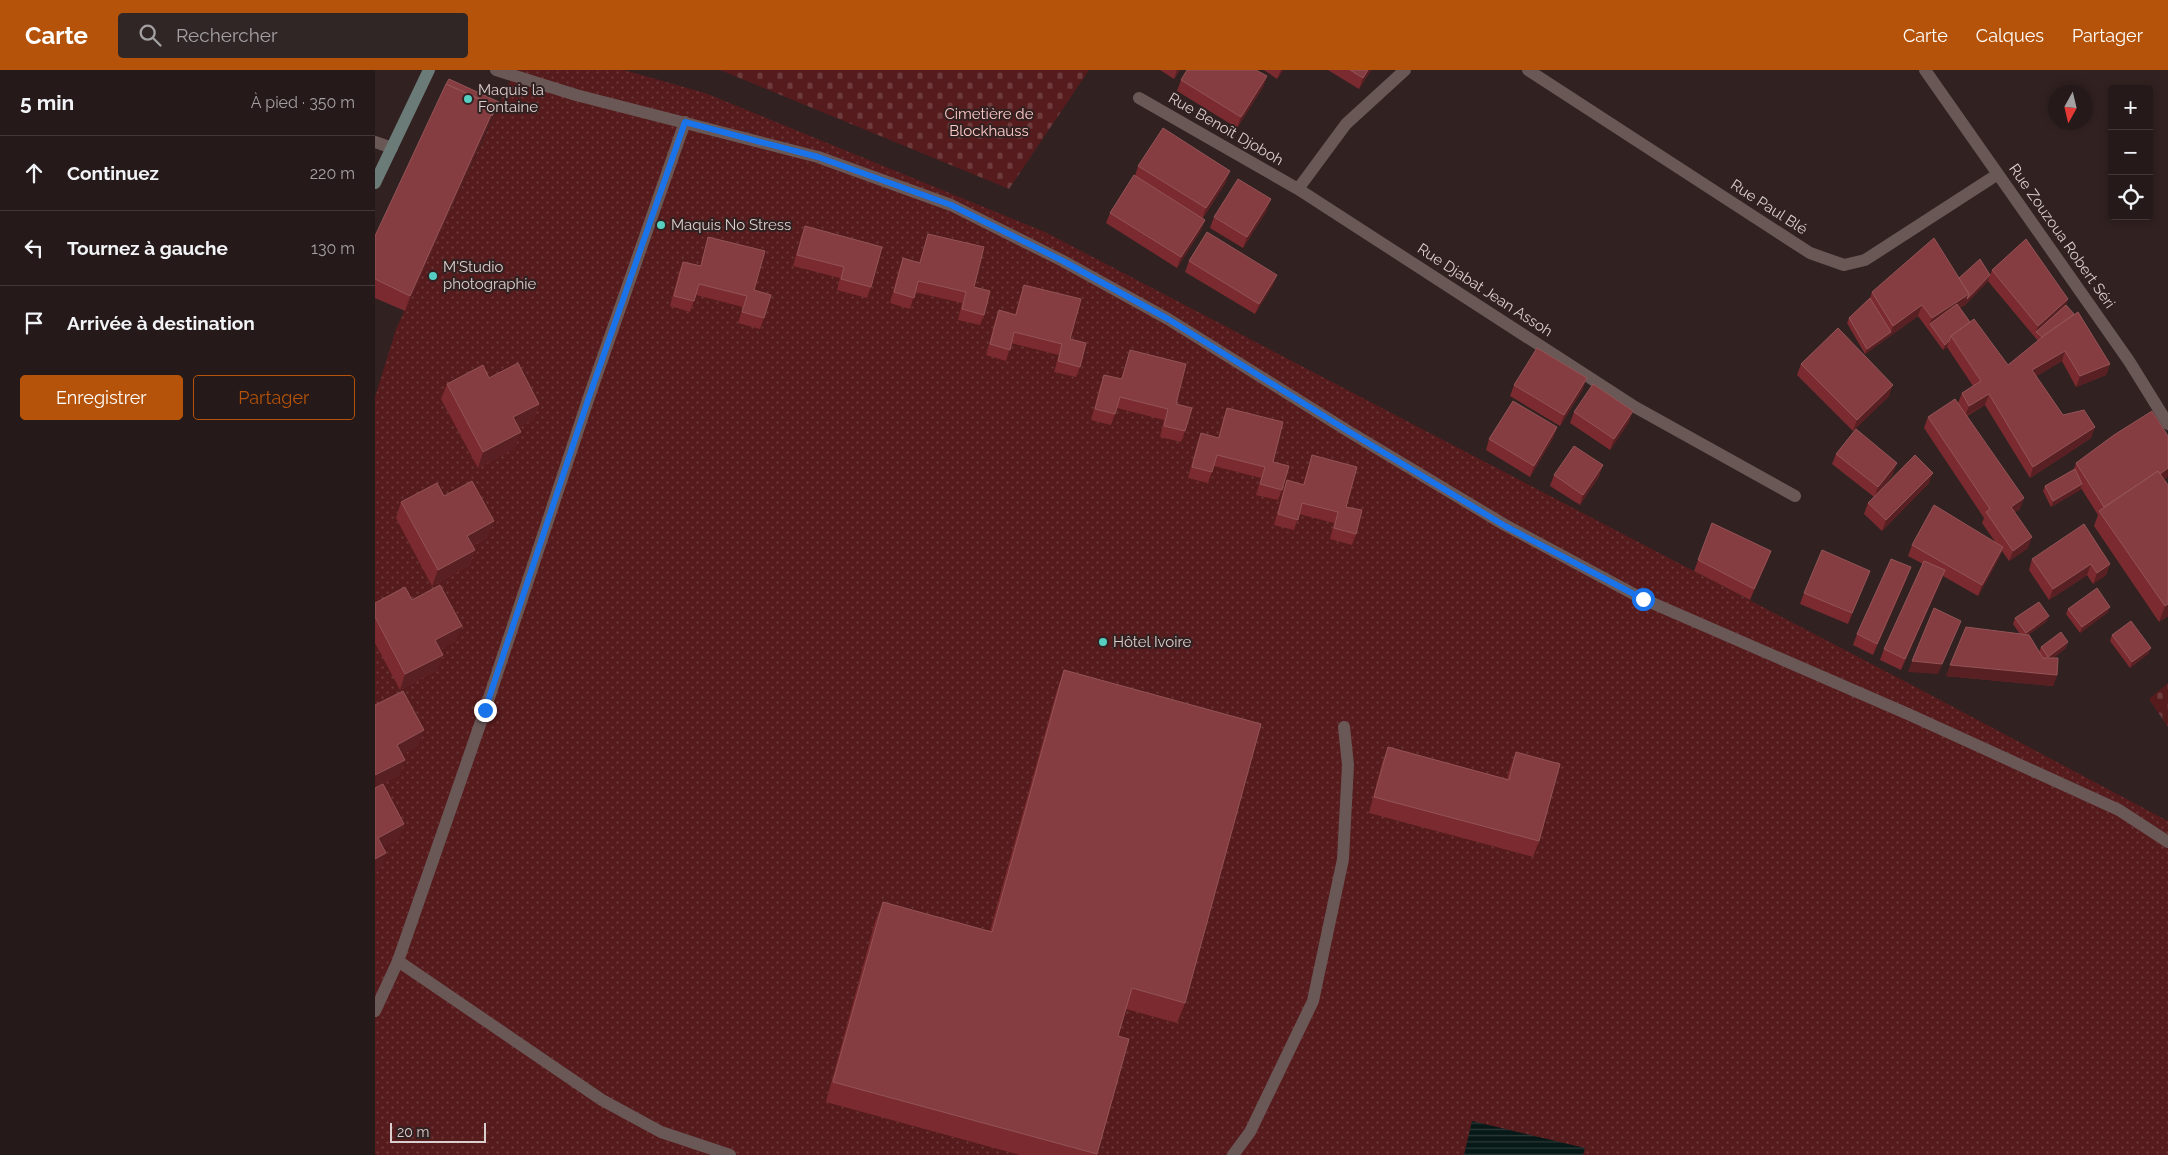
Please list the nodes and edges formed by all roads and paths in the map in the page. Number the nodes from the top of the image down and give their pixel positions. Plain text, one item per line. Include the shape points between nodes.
1 (429, 70) edge
2 (496, 70) edge
3 (1405, 70) edge
4 (1529, 70) edge
5 (1925, 70) edge
6 (1139, 98) dead end
7 (685, 122) junction
8 (375, 142) edge
9 (392, 148) junction
10 (1999, 174) junction
11 (375, 183) edge
12 (1298, 189) junction
13 (2168, 424) edge
14 (1795, 496) dead end
15 (1344, 727) dead end
16 (2168, 842) edge
17 (397, 961) junction
18 (375, 1011) edge
19 (730, 1155) edge
20 (1233, 1155) edge

1 - 9 street
2 - 7 street via 576,95
3 - 12 street via 1346,124
4 - 10 street, Rue Paul Blé via 1810,254 1844,265 1865,260
5 - 10 street, Rue Zouzoua Robert Séri
6 - 12 street, Rue Benoît Djoboh
7 - 16 street via 818,157 951,205 1063,261 1168,319 1505,526 1643,599 2119,810
7 - 17 street
8 - 9 street
9 - 11 street
10 - 13 street, Rue Zouzoua Robert Séri via 2129,361
12 - 14 street, Rue Djabat Jean Assoh via 1635,407
15 - 20 street via 1347,765 1343,858 1313,1001 1250,1132
17 - 18 street
17 - 19 street via 602,1100 661,1132

